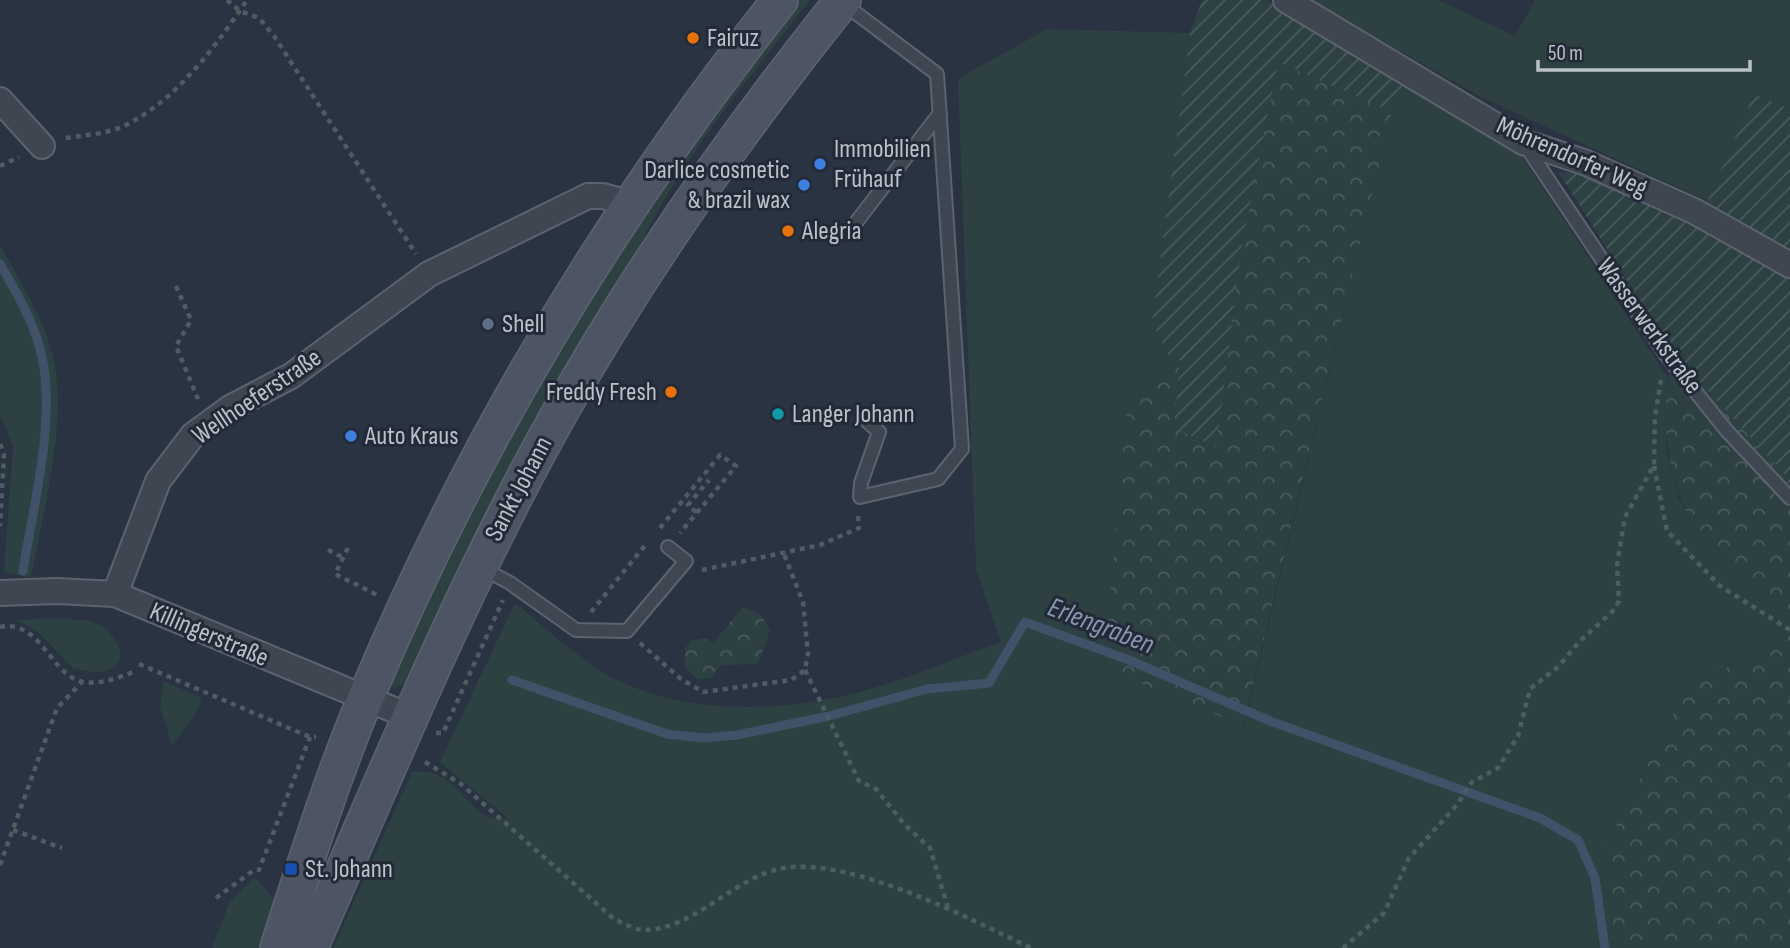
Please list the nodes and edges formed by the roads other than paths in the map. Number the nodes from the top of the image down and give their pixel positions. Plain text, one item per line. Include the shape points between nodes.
1 (780, 0) edge
2 (1286, 0) edge
3 (842, 1) edge
4 (0, 100) edge
5 (940, 113) junction
6 (1523, 142) junction
7 (42, 146) road end
8 (631, 204) junction
9 (851, 229) dead end
10 (1790, 265) edge
11 (867, 421) dead end
12 (1790, 498) edge
13 (668, 547) road end
14 (479, 566) junction
15 (0, 593) edge
16 (114, 594) junction
17 (366, 698) junction
18 (405, 731) junction
19 (278, 948) edge
20 (310, 948) edge

1 - 8 main road, Sankt Johann
2 - 6 street, Möhrendorfer Weg
3 - 5 lane via 937,74
3 - 14 main road, Sankt Johann via 653,259 558,415
4 - 7 street
5 - 9 lane
5 - 11 lane via 962,449 938,479 860,497 879,432
6 - 10 street, Möhrendorfer Weg via 1584,162 1694,211
6 - 12 lane, Wasserwerkstraße via 1666,355 1727,431
8 - 16 street, Wellhoeferstraße via 588,196 429,274 291,376 208,423 172,459 158,481
8 - 17 main road, Sankt Johann via 506,406 448,516
13 - 14 lane via 686,561 627,631 576,630
14 - 18 main road, Sankt Johann
15 - 16 street, Killingerstraße
16 - 17 street, Killingerstraße
17 - 18 street, Killingerstraße
17 - 19 main road, Sankt Johann
18 - 20 main road, Sankt Johann

